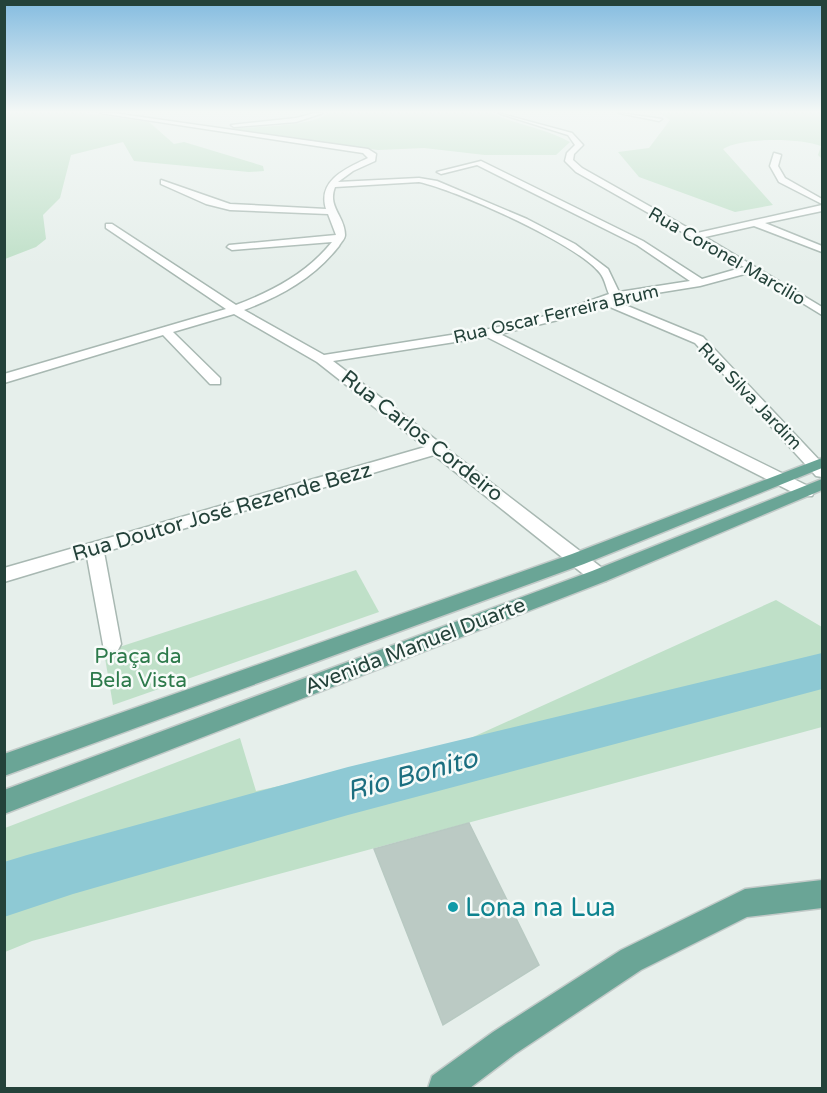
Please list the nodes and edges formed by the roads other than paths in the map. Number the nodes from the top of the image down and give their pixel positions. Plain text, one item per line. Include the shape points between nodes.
1 (362, 164) edge
2 (474, 164) edge
3 (480, 164) edge
4 (572, 164) edge
5 (775, 164) edge
6 (441, 172) dead end
7 (164, 182) dead end
8 (332, 185) junction
9 (822, 202) edge
10 (822, 208) edge
11 (333, 212) junction
12 (756, 223) junction
13 (109, 226) dead end
14 (695, 236) junction
15 (340, 238) junction
16 (232, 248) dead end
17 (822, 249) edge
18 (753, 268) junction
19 (700, 283) junction
20 (610, 299) junction
21 (235, 310) junction
22 (822, 312) edge
23 (165, 331) junction
24 (489, 333) junction
25 (322, 359) junction
26 (4, 379) edge
27 (215, 381) dead end
28 (440, 448) junction
29 (818, 475) edge
30 (782, 480) junction
31 (95, 550) junction
32 (578, 559) junction
33 (4, 576) edge
34 (600, 576) junction
35 (111, 644) dead end
36 (4, 765) edge
37 (4, 802) edge
38 (822, 894) edge
39 (444, 1089) edge

1 - 8 street via 336,177
2 - 6 street
3 - 19 street via 640,243
4 - 14 street, Rua Coronel Marcilio
5 - 9 street via 782,180
7 - 11 street via 230,207
8 - 11 street via 328,198
8 - 20 street via 409,180 434,183 545,232 582,254 605,271
10 - 12 street
11 - 15 street
12 - 14 street
12 - 17 street
13 - 21 street, Rua Carlos Cordeiro
14 - 18 street, Rua Coronel Marcilio
15 - 16 street
15 - 21 street via 314,267
18 - 19 street, Rua Oscar Ferreira Brum
18 - 22 street, Rua Coronel Marcilio
19 - 20 street, Rua Oscar Ferreira Brum
20 - 24 street, Rua Oscar Ferreira Brum via 554,318
20 - 29 street, Rua Silva Jardim via 699,340
21 - 23 street
21 - 25 street, Rua Carlos Cordeiro
23 - 26 street
23 - 27 street
24 - 25 street, Rua Oscar Ferreira Brum
24 - 30 street
25 - 28 street, Rua Carlos Cordeiro
28 - 31 street, Rua Doutor José Rezende Bezz
28 - 32 street, Rua Carlos Cordeiro
29 - 30 main road, Avenida Manuel Duarte
29 - 30 street
29 - 34 main road, Avenida Manuel Duarte
30 - 32 main road, Avenida Manuel Duarte
31 - 33 street, Rua Doutor José Rezende Bezz
31 - 35 street
32 - 34 street, Rua Carlos Cordeiro
32 - 36 main road, Avenida Manuel Duarte
34 - 37 main road, Avenida Manuel Duarte
38 - 39 main road via 745,903 631,960 504,1043

